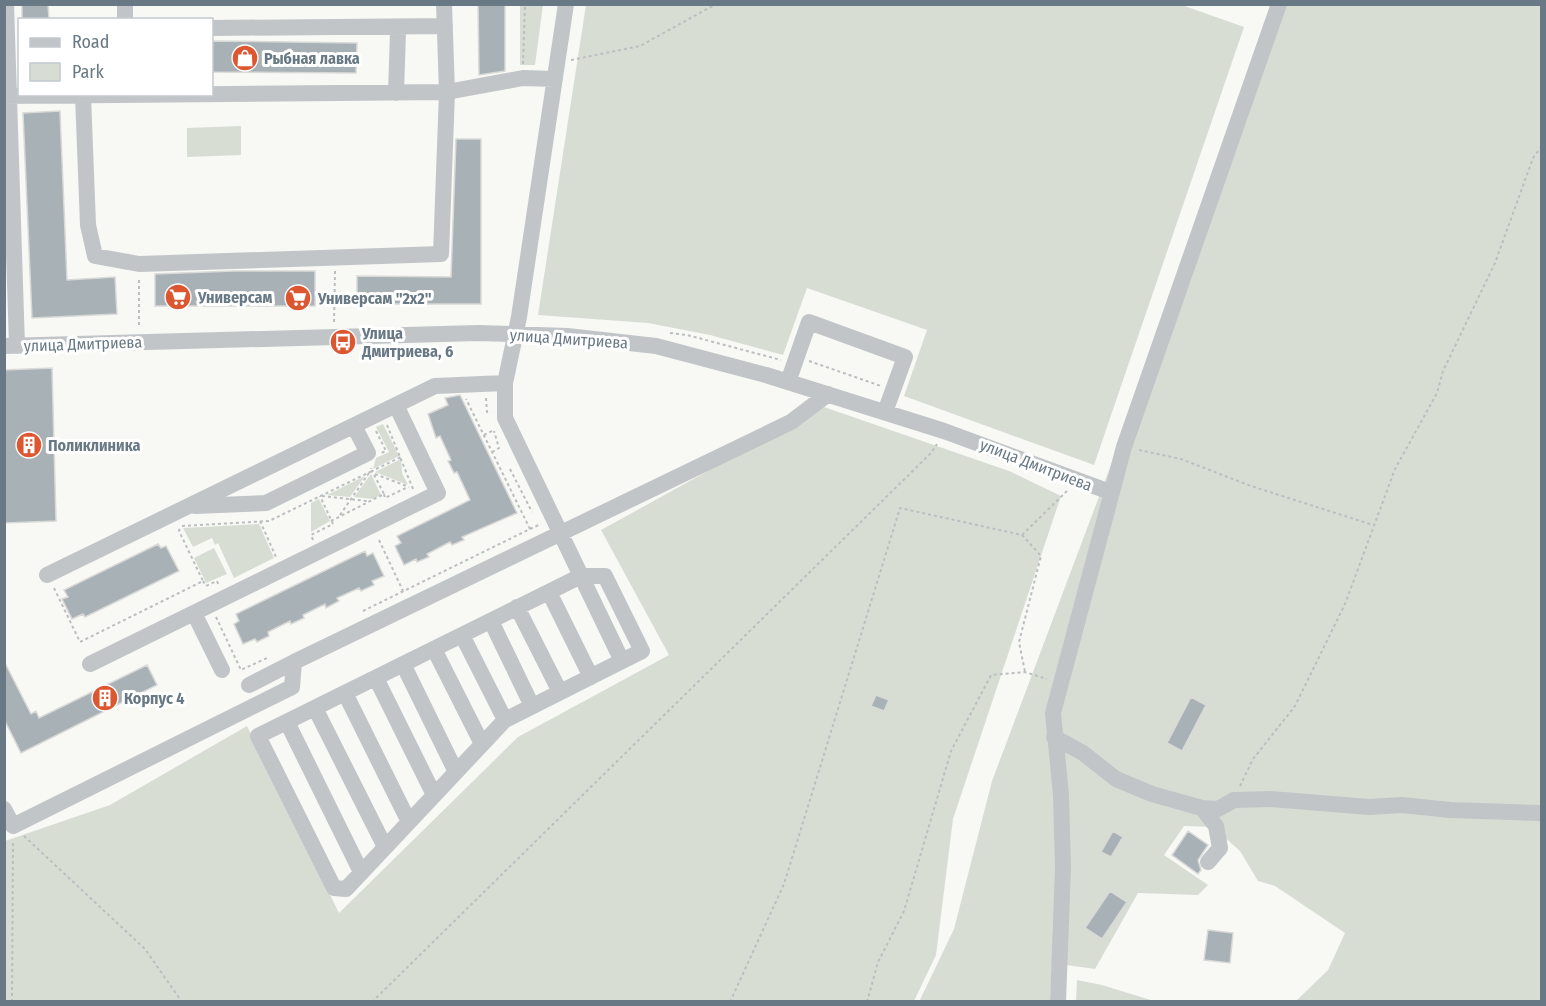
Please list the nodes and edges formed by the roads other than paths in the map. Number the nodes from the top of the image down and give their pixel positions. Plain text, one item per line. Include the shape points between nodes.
1 (6, 4) edge
2 (444, 4) edge
3 (566, 4) edge
4 (1277, 5) edge
5 (445, 26) junction
6 (213, 28) edge
7 (398, 32) dead end
8 (555, 79) junction
9 (447, 92) junction
10 (396, 93) junction
11 (213, 94) edge
12 (7, 96) edge
13 (83, 96) joint
14 (10, 269) edge
15 (516, 334) junction
16 (11, 346) edge
17 (788, 382) junction
18 (505, 383) junction
19 (828, 394) junction
20 (396, 405) junction
21 (885, 412) junction
22 (354, 426) junction
23 (1110, 492) junction
24 (189, 506) junction
25 (560, 533) junction
26 (580, 576) junction
27 (49, 579) road end
28 (549, 592) junction
29 (518, 607) junction
30 (194, 613) junction
31 (490, 621) junction
32 (462, 635) junction
33 (434, 649) junction
34 (294, 662) junction
35 (90, 664) dead end
36 (403, 664) junction
37 (222, 670) dead end
38 (591, 677) junction
39 (376, 678) junction
40 (249, 685) dead end
41 (560, 692) junction
42 (345, 693) junction
43 (532, 706) junction
44 (315, 708) junction
45 (505, 720) junction
46 (287, 722) junction
47 (1054, 737) junction
48 (482, 744) junction
49 (456, 772) junction
50 (434, 795) junction
51 (1202, 808) junction
52 (4, 809) edge
53 (1542, 813) edge
54 (409, 822) junction
55 (385, 847) junction
56 (1208, 862) dead end
57 (361, 872) junction
58 (1058, 1002) edge

1 - 12 street
2 - 5 street
3 - 8 street
4 - 23 street
5 - 6 street
5 - 9 street
7 - 10 street
8 - 9 street via 523,78
8 - 15 street
9 - 10 street
9 - 13 street via 441,254 139,264 95,256 88,225
10 - 11 street
12 - 13 street
12 - 14 street
14 - 16 street
15 - 16 street, улица Дмитриева
15 - 17 street, улица Дмитриева via 656,346
15 - 18 street
17 - 19 street, улица Дмитриева
17 - 21 street via 809,322 905,357
18 - 20 street via 435,386
18 - 25 street via 505,418
19 - 21 street, улица Дмитриева
19 - 25 street via 791,422
20 - 22 street
20 - 30 street via 438,493
21 - 23 street, улица Дмитриева
22 - 24 street
22 - 24 street via 368,453 266,503
23 - 47 street via 1053,713
24 - 27 street
25 - 26 street
25 - 34 street
26 - 28 street
26 - 38 street via 622,661
28 - 29 street
28 - 38 street
29 - 31 street
29 - 41 street
30 - 35 street
30 - 37 street
31 - 32 street
31 - 43 street
32 - 33 street
32 - 45 street
33 - 36 street
33 - 48 street
34 - 40 street
34 - 52 street via 292,687 13,826
36 - 39 street
36 - 49 street
38 - 41 street
39 - 42 street
39 - 50 street
41 - 43 street
42 - 44 street
42 - 54 street
43 - 45 street
44 - 46 street
44 - 55 street
45 - 48 street
46 - 57 street
46 - 57 street via 258,736 334,888 346,889
47 - 51 street via 1116,778 1152,794
47 - 58 street via 1061,795 1063,868
48 - 49 street
49 - 50 street
50 - 54 street
51 - 53 street via 1218,809 1234,801 1271,799
51 - 56 street via 1216,826 1220,848
54 - 55 street
55 - 57 street

